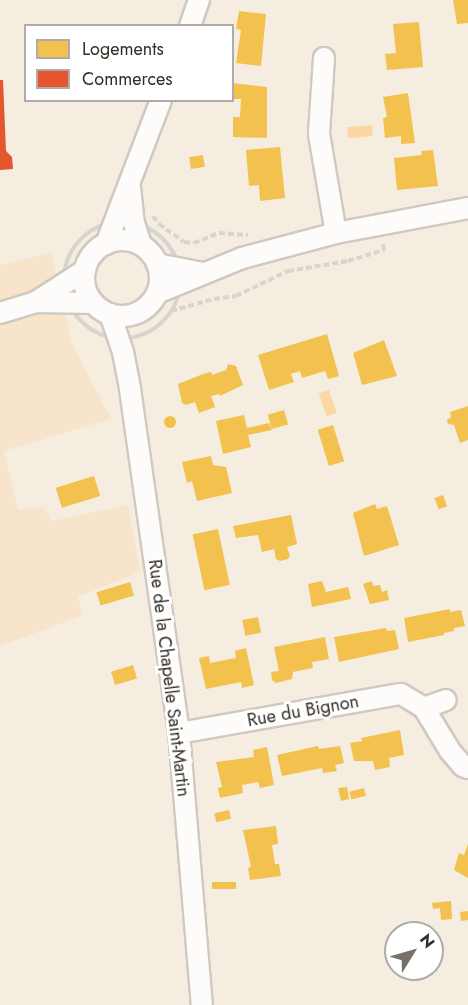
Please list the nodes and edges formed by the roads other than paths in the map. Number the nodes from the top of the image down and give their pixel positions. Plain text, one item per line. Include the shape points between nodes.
1 (200, 0) edge
2 (191, 24) edge
3 (324, 58) dead end
4 (160, 102) edge
5 (468, 208) edge
6 (124, 223) junction
7 (336, 233) junction
8 (106, 244) junction
9 (141, 245) junction
10 (157, 264) junction
11 (85, 270) junction
12 (178, 276) junction
13 (66, 293) junction
14 (157, 293) junction
15 (93, 303) junction
16 (141, 311) junction
17 (0, 313) edge
18 (110, 314) junction
19 (125, 342) junction
20 (446, 700) dead end
21 (424, 708) junction
22 (179, 733) junction
23 (468, 768) edge
24 (202, 1005) edge

1 - 2 street
3 - 7 street via 318,134
4 - 6 street via 130,184
5 - 7 street
6 - 8 street
6 - 9 street
7 - 12 street via 242,258 203,273
8 - 9 street via 129,241
8 - 11 street via 89,259
9 - 10 street
10 - 12 street
10 - 14 street
11 - 13 street
11 - 15 street via 87,293
12 - 14 street
13 - 15 street
13 - 17 street
14 - 16 street
15 - 18 street
16 - 18 street via 131,315
16 - 19 street
18 - 19 street, Rue de la Chapelle Saint-Martin
19 - 22 street, Rue de la Chapelle Saint-Martin
20 - 21 street
21 - 22 street, Rue du Bignon via 401,694
21 - 23 street via 450,751
22 - 24 street, Rue de la Chapelle Saint-Martin

